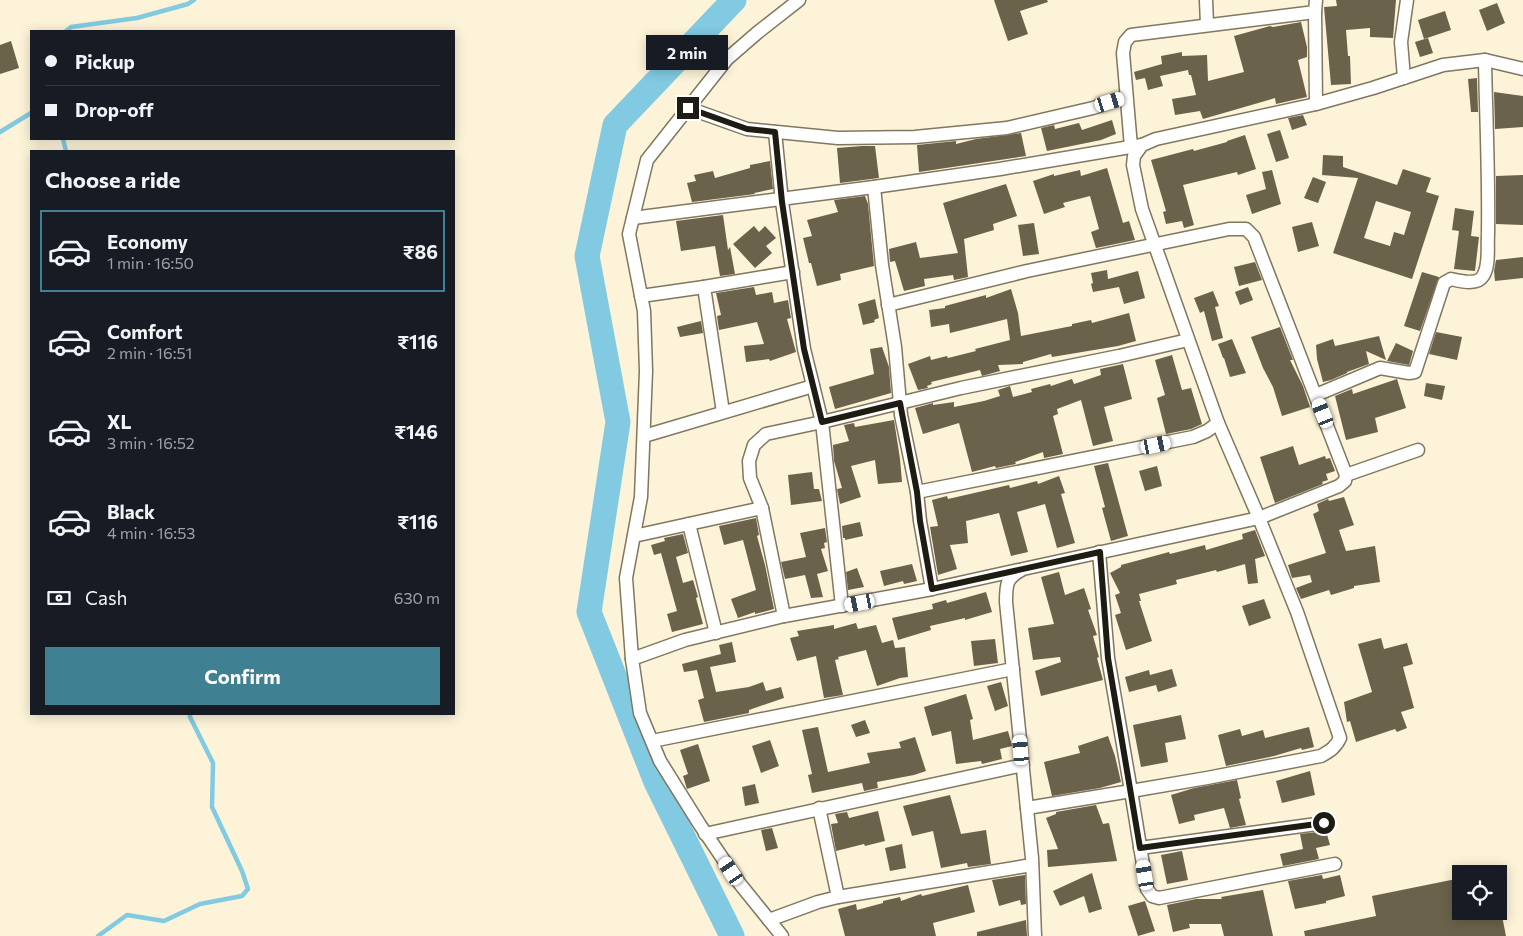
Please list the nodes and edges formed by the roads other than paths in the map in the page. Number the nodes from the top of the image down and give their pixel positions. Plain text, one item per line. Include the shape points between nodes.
1 (799, 0) edge
2 (1206, 0) edge
3 (1407, 0) edge
4 (1316, 6) edge
5 (1207, 25) junction
6 (1485, 60) junction
7 (1523, 69) edge
8 (1404, 78) junction
9 (1126, 97) junction
10 (1316, 104) junction
11 (688, 108) junction
12 (775, 132) junction
13 (1136, 146) junction
14 (874, 187) junction
15 (782, 198) junction
16 (633, 218) junction
17 (1154, 245) junction
18 (793, 272) junction
19 (704, 287) junction
20 (641, 296) junction
21 (888, 305) junction
22 (1188, 340) junction
23 (813, 386) junction
24 (1316, 396) junction
25 (900, 403) junction
26 (723, 412) junction
27 (822, 422) junction
28 (1218, 423) junction
29 (644, 436) junction
30 (1418, 450) dead end
31 (1346, 476) junction
32 (917, 492) junction
33 (762, 508) junction
34 (1259, 518) junction
35 (689, 524) junction
36 (634, 536) junction
37 (1100, 552) junction
38 (1022, 569) junction
39 (932, 589) junction
40 (842, 606) junction
41 (784, 616) junction
42 (716, 633) junction
43 (632, 659) junction
44 (1013, 669) junction
45 (652, 742) junction
46 (1023, 765) junction
47 (1131, 791) junction
48 (819, 808) junction
49 (1027, 808) junction
50 (1324, 823) dead end
51 (705, 834) junction
52 (1140, 848) junction
53 (1336, 864) dead end
54 (1032, 865) junction
55 (838, 897) junction
56 (769, 920) junction
57 (782, 936) edge
58 (1035, 936) edge

1 - 11 street via 727,59
2 - 5 street
3 - 8 street via 1401,42
4 - 5 street
4 - 10 street
5 - 9 street via 1131,35 1125,42 1123,53
6 - 7 street
6 - 8 street via 1443,64
6 - 24 street via 1488,214 1484,275 1480,280 1450,280 1444,284 1415,372 1380,368
8 - 10 street
9 - 12 street via 1007,128 915,137 838,138
9 - 13 street
10 - 13 street
11 - 12 street via 747,129
11 - 16 street via 647,160
12 - 15 street
13 - 14 street
13 - 17 street via 1133,165
14 - 15 street
14 - 21 street
15 - 16 street
15 - 18 street
16 - 20 street via 629,234
17 - 21 street via 1027,271
17 - 22 street
17 - 24 street via 1229,229 1246,229 1254,237
18 - 19 street
18 - 23 street
19 - 20 street
19 - 26 street
20 - 29 street via 646,371
21 - 25 street
22 - 25 street
22 - 28 street
23 - 26 street
23 - 27 street
24 - 31 street
25 - 27 street
25 - 32 street
26 - 29 street
27 - 33 street via 766,434 754,445 749,461 750,478
27 - 40 street
28 - 32 street via 1193,437
28 - 34 street
29 - 36 street via 641,497
30 - 31 street
31 - 34 street via 1339,486
32 - 39 street
33 - 35 street
33 - 41 street
34 - 37 street
34 - 47 street via 1297,612 1340,738 1338,744 1321,756
35 - 36 street
35 - 42 street
36 - 43 street via 626,578
37 - 38 street
37 - 47 street via 1108,658
38 - 39 street
38 - 44 street via 1010,576 1006,587
39 - 40 street
40 - 41 street
41 - 42 street
42 - 43 street
43 - 45 street via 640,713
44 - 45 street
44 - 46 street
45 - 51 street via 660,761
46 - 48 street
46 - 49 street
47 - 49 street
47 - 52 street
48 - 51 street
48 - 55 street
49 - 54 street
50 - 52 street
51 - 56 street
52 - 53 street via 1147,889 1152,896 1159,898
54 - 55 street
54 - 58 street
55 - 56 street
56 - 57 street

